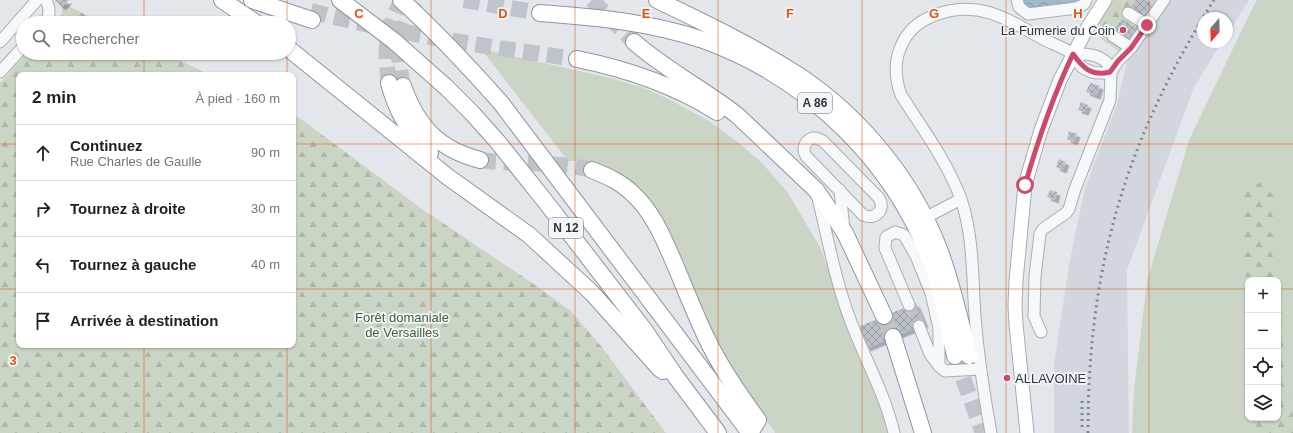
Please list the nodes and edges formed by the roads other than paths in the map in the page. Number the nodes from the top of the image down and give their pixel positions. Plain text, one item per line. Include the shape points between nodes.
1 (37, 0) edge
2 (46, 0) edge
3 (222, 0) edge
4 (252, 0) edge
5 (280, 0) edge
6 (401, 0) edge
7 (657, 0) edge
8 (664, 0) edge
9 (1017, 0) edge
10 (1086, 0) edge
11 (1105, 0) edge
12 (1161, 1) edge
13 (345, 4) edge
14 (540, 13) tunnel mouth
15 (1128, 13) dead end
16 (1028, 14) junction
17 (23, 16) edge
18 (48, 16) edge
19 (246, 16) edge
20 (702, 22) junction
21 (16, 24) edge
22 (1147, 25) junction
23 (1024, 28) junction
24 (1113, 36) dead end
25 (0, 42) edge
26 (634, 42) tunnel mouth
27 (1131, 48) junction
28 (1073, 54) junction
29 (16, 55) edge
30 (296, 55) edge
31 (577, 59) tunnel mouth
32 (0, 72) edge
33 (1110, 72) junction
34 (480, 160) tunnel mouth
35 (789, 163) junction
36 (592, 170) tunnel mouth
37 (830, 180) junction
38 (816, 190) junction
39 (840, 190) junction
40 (960, 199) junction
41 (925, 218) junction
42 (845, 233) junction
43 (529, 235) junction
44 (909, 306) tunnel mouth
45 (884, 316) tunnel mouth
46 (919, 326) tunnel mouth
47 (1041, 332) dead end
48 (893, 337) tunnel mouth
49 (939, 366) junction
50 (980, 369) junction
51 (676, 377) junction
52 (718, 433) edge
53 (750, 433) edge
54 (894, 433) edge
55 (923, 433) edge
56 (991, 433) edge
57 (1027, 433) edge

1 - 17 street
2 - 18 street
3 - 19 highway
4 - 5 highway via 311,15
6 - 53 highway, N 12 via 432,28 501,103
7 - 20 highway
8 - 20 highway
9 - 16 street via 1019,7
10 - 16 street via 1077,8
11 - 28 main road
12 - 22 street
13 - 51 highway, N 12 via 394,41 447,88 498,141 645,330
14 - 41 highway, A 86 via 621,21 702,40 768,70 813,102 860,144 889,182 914,224 936,275 945,311 962,356 946,271
15 - 22 street
16 - 23 street
20 - 41 highway via 780,63 839,107 886,157
21 - 25 street
22 - 27 street
23 - 28 street
23 - 40 street via 989,12 961,9 920,22 912,29 899,49 895,72 901,95 946,166
24 - 27 street
26 - 35 highway via 650,56 734,112
27 - 33 street
28 - 33 street via 1088,53 1101,59 1107,63
28 - 57 main road via 1041,130 1025,185 1015,306
29 - 32 street
30 - 43 highway via 448,178
31 - 35 highway via 636,73 665,84 712,108
33 - 47 street via 1110,100 1069,209 1040,234 1034,316
34 - 43 highway via 455,151 432,135 414,113 396,84 400,113 427,150
35 - 37 street
35 - 38 highway
36 - 53 highway via 623,185 641,202 654,221 718,362 758,420
37 - 39 street
37 - 39 street via 804,153 804,146 809,140 816,138 823,141 857,175 880,200 880,211 871,217 863,216
38 - 42 highway
38 - 54 street via 847,310
39 - 42 street
40 - 41 street
40 - 50 street via 972,252
42 - 45 highway
43 - 51 highway via 592,293 659,368
44 - 49 street via 885,248 886,237 895,232 904,235 931,293 939,328
46 - 49 street via 930,354
48 - 55 highway
49 - 50 street via 945,371
50 - 56 street
51 - 52 highway, N 12

